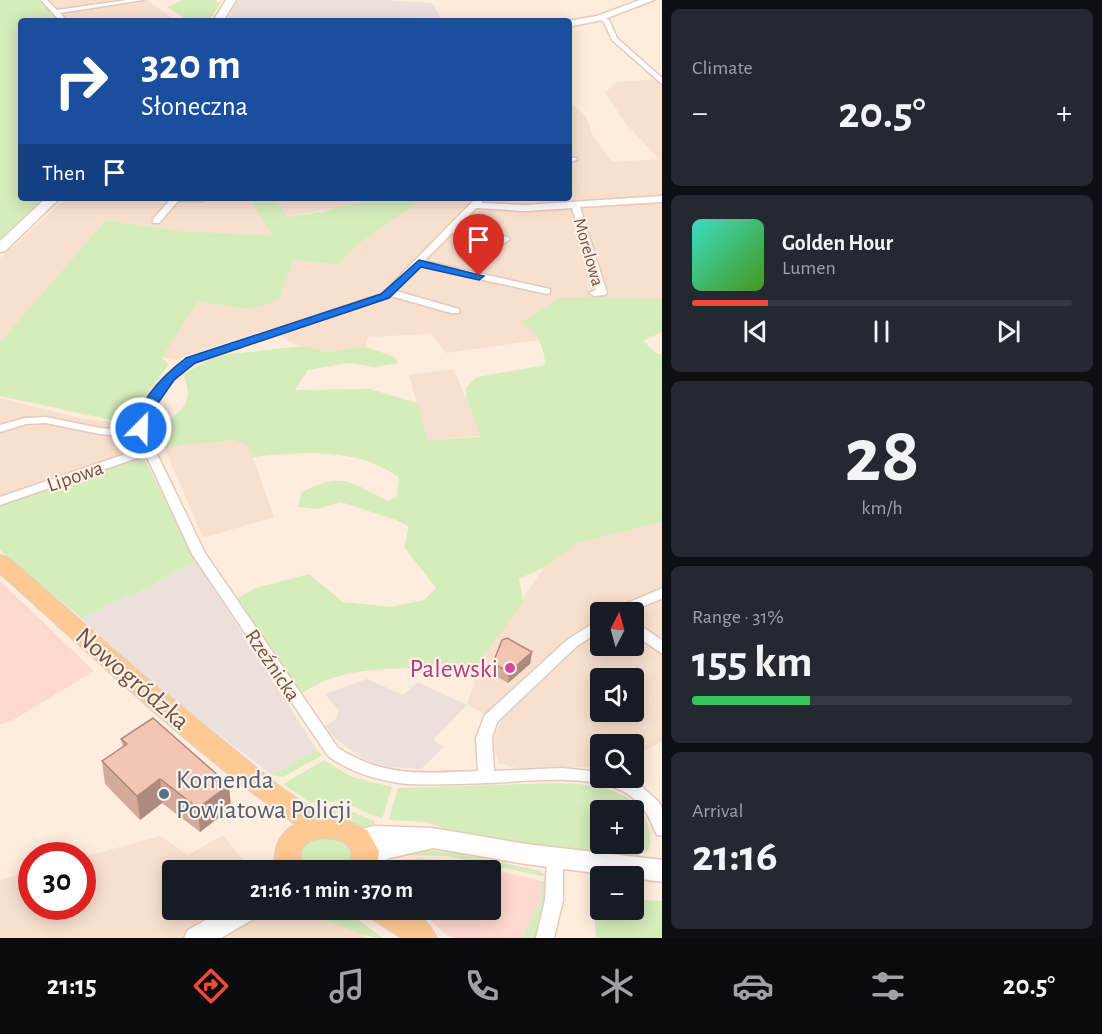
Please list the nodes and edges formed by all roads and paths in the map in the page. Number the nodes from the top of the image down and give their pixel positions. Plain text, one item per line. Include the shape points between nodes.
1 (44, 0) edge
2 (140, 0) edge
3 (231, 0) edge
4 (649, 0) edge
5 (55, 12) junction
6 (61, 18) edge
7 (220, 18) edge
8 (599, 18) junction
9 (572, 23) edge
10 (662, 82) edge
11 (662, 199) edge
12 (51, 201) edge
13 (173, 201) edge
14 (479, 201) edge
15 (575, 204) junction
16 (156, 221) dead end
17 (450, 230) junction
18 (505, 239) dead end
19 (0, 248) edge
20 (419, 263) junction
21 (547, 291) dead end
22 (390, 292) junction
23 (594, 293) dead end
24 (456, 311) dead end
25 (0, 429) edge
26 (142, 435) junction
27 (149, 450) junction
28 (0, 501) edge
29 (0, 562) edge
30 (662, 592) edge
31 (640, 602) edge
32 (590, 631) edge
33 (644, 635) edge
34 (662, 648) edge
35 (486, 777) junction
36 (269, 792) junction
37 (319, 827) junction
38 (662, 828) edge
39 (362, 856) edge
40 (555, 859) junction
41 (288, 860) edge
42 (289, 860) edge
43 (662, 871) edge
44 (229, 920) edge
45 (197, 938) edge
46 (545, 938) edge

1 - 5 street
2 - 5 street
3 - 7 main road
4 - 8 main road
5 - 6 street
8 - 9 main road
8 - 10 street via 607,21 614,39
11 - 15 street
12 - 19 main road
13 - 16 street
14 - 15 street via 525,208
14 - 17 street
15 - 23 street, Morelowa via 602,293
17 - 18 street
17 - 20 street
20 - 21 street
20 - 22 street
22 - 24 street
22 - 26 street via 190,361 169,377 148,407 140,423
25 - 26 street via 25,421 46,420
26 - 27 street, Rzeźnicka
27 - 28 street, Lipowa
27 - 35 street, Rzeźnicka via 200,554 333,752 376,775
29 - 36 main road, Nowogródzka
30 - 31 street
32 - 35 street via 490,719 484,738
33 - 34 street
35 - 38 street, Rzeźnicka via 602,777 638,793 652,808
36 - 37 main road, Nowogródzka
36 - 41 main road, Nowogródzka via 287,822
37 - 39 main road via 340,828
37 - 42 main road via 303,832
39 - 40 main road via 437,841
40 - 43 main road
40 - 46 street via 554,900
44 - 45 main road

